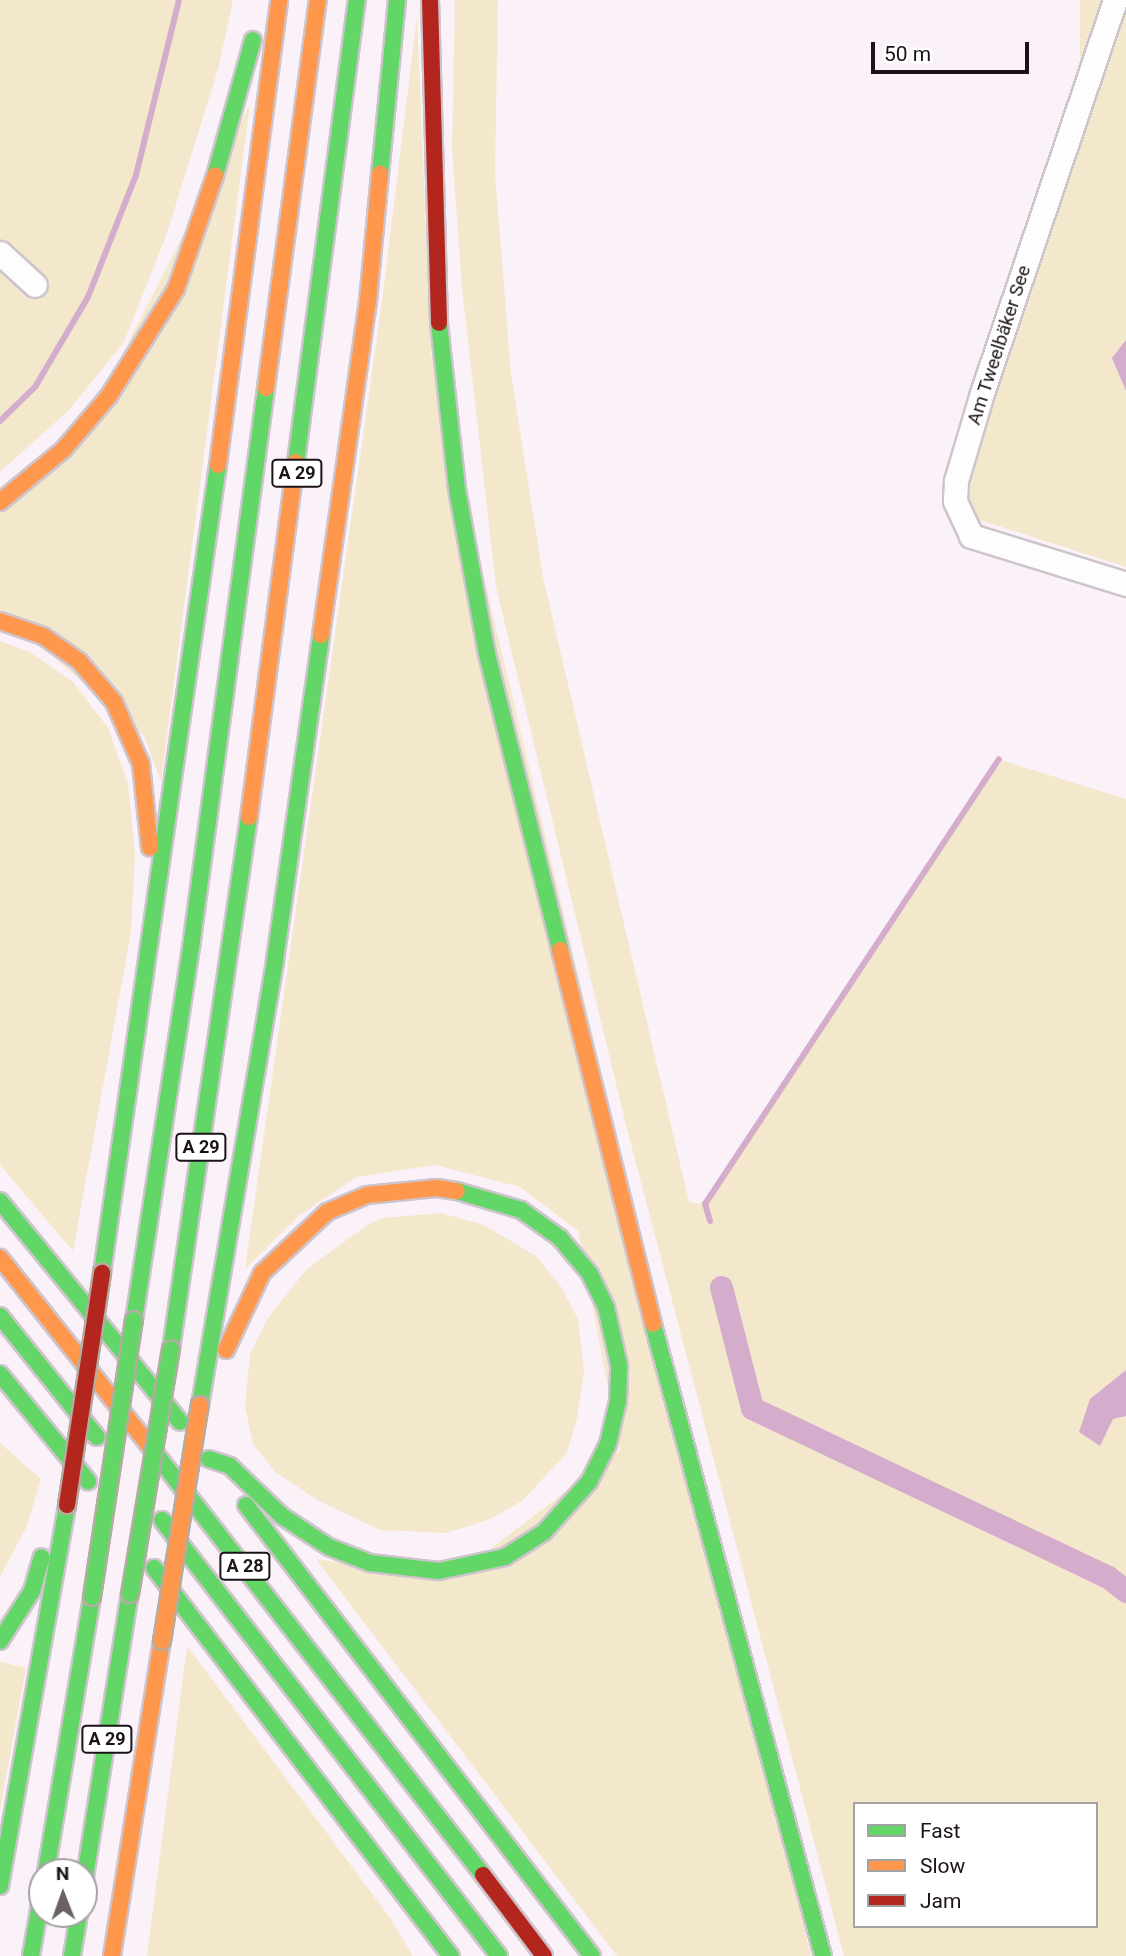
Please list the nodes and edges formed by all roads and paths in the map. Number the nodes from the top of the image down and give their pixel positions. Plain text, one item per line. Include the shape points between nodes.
1 (279, 0) edge
2 (318, 0) edge
3 (358, 0) edge
4 (397, 0) edge
5 (430, 0) edge
6 (1115, 0) edge
7 (260, 12) edge
8 (0, 253) edge
9 (35, 285) dead end
10 (0, 502) edge
11 (1126, 584) edge
12 (0, 621) edge
13 (142, 1022) junction
14 (0, 1201) edge
15 (0, 1258) edge
16 (0, 1316) edge
17 (0, 1374) edge
18 (200, 1405) junction
19 (8, 1413) dead end
20 (71, 1459) junction
21 (209, 1459) junction
22 (67, 1505) junction
23 (0, 1641) edge
24 (48, 1858) edge
25 (88, 1858) edge
26 (381, 1862) junction
27 (0, 1886) edge
28 (120, 1909) junction
29 (36, 1928) edge
30 (77, 1928) edge
31 (31, 1956) edge
32 (72, 1956) edge
33 (111, 1956) edge
34 (123, 1956) edge
35 (434, 1956) edge
36 (451, 1956) edge
37 (499, 1956) edge
38 (544, 1956) edge
39 (592, 1956) edge
40 (823, 1956) edge

1 - 13 highway
2 - 24 highway, A 29, bridge via 194,926
3 - 25 highway, A 29, bridge via 236,918
4 - 18 highway via 368,302 284,898
5 - 40 highway via 435,284 457,489 487,654 647,1299
6 - 11 street, Am Tweelbäker See via 982,393 956,481 956,501 971,536
7 - 10 highway via 214,181 176,289 109,396 64,449
8 - 9 street
12 - 13 highway via 43,636 79,661 114,702 141,764 150,819 149,871 135,979
13 - 22 highway, bridge
14 - 21 highway
15 - 38 highway, A 28 via 309,1646
16 - 37 highway, A 28 via 279,1666
17 - 20 highway
18 - 21 highway via 211,1390 247,1297 292,1240 327,1212 367,1195 401,1189 480,1195 521,1210 560,1238 590,1274 606,1307 619,1365 618,1401 608,1444 589,1482 544,1532 505,1557 474,1565 405,1570 329,1547 272,1508 230,1466
18 - 28 highway, bridge
19 - 20 highway
20 - 26 highway
21 - 39 highway
22 - 23 highway via 32,1591
22 - 27 highway
26 - 35 highway via 384,1887
26 - 36 highway
28 - 33 highway
28 - 34 highway
29 - 31 highway
30 - 32 highway

